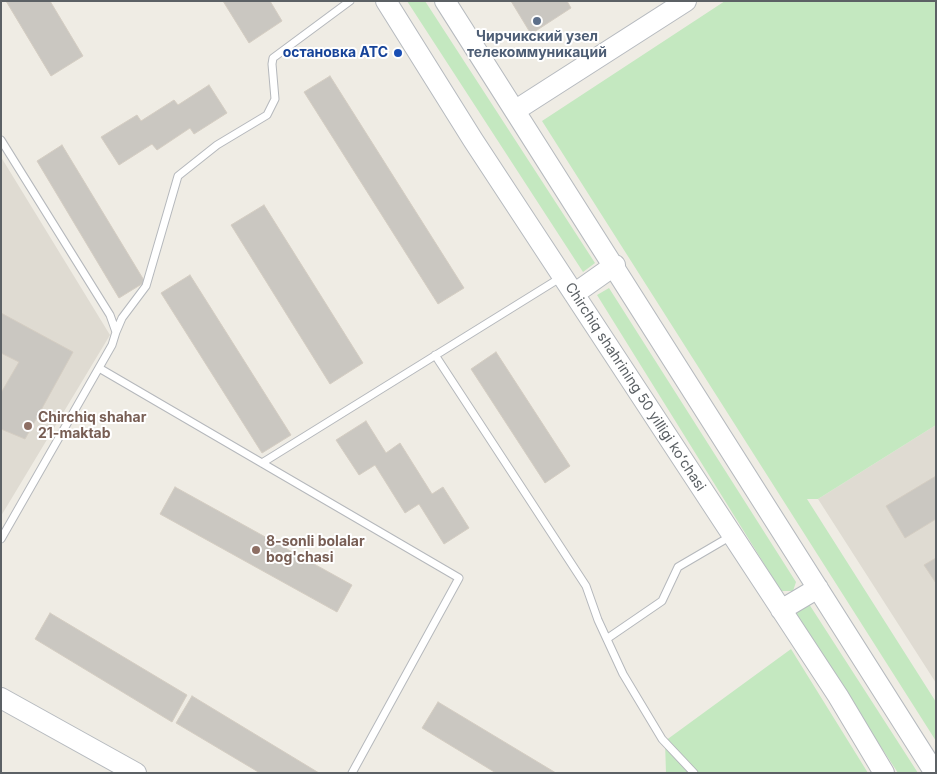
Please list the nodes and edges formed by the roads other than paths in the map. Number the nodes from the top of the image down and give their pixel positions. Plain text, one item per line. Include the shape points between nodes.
1 (350, 1) edge
2 (386, 1) edge
3 (445, 1) edge
4 (686, 1) edge
5 (516, 110) junction
6 (1, 140) edge
7 (615, 265) junction
8 (562, 276) junction
9 (574, 294) junction
10 (116, 332) junction
11 (435, 355) junction
12 (99, 368) junction
13 (262, 463) junction
14 (732, 536) junction
15 (1, 539) edge
16 (818, 588) junction
17 (781, 610) junction
18 (608, 638) junction
19 (1, 698) edge
20 (136, 773) edge
21 (352, 773) edge
22 (694, 773) edge
23 (884, 773) edge
24 (936, 773) edge

1 - 10 lane via 273,58 275,99 267,115 217,145 178,176 146,286 122,318
2 - 8 main road, Chirchiq shahrining 50 yilligi koʻchasi
3 - 5 main road
4 - 5 main road
5 - 7 main road
6 - 10 lane via 110,315
7 - 9 main road
7 - 16 main road
8 - 9 main road, Chirchiq shahrining 50 yilligi koʻchasi
8 - 11 lane
9 - 14 main road, Chirchiq shahrining 50 yilligi koʻchasi
10 - 12 lane
11 - 13 lane
11 - 18 lane via 586,586
12 - 13 lane
12 - 15 lane
13 - 21 lane via 459,578
14 - 17 main road, Chirchiq shahrining 50 yilligi koʻchasi
14 - 18 lane via 678,567 662,601
16 - 17 main road
16 - 24 main road
17 - 23 main road, Chirchiq shahrining 50 yilligi koʻchasi
18 - 22 lane via 623,674 662,739
19 - 20 main road

